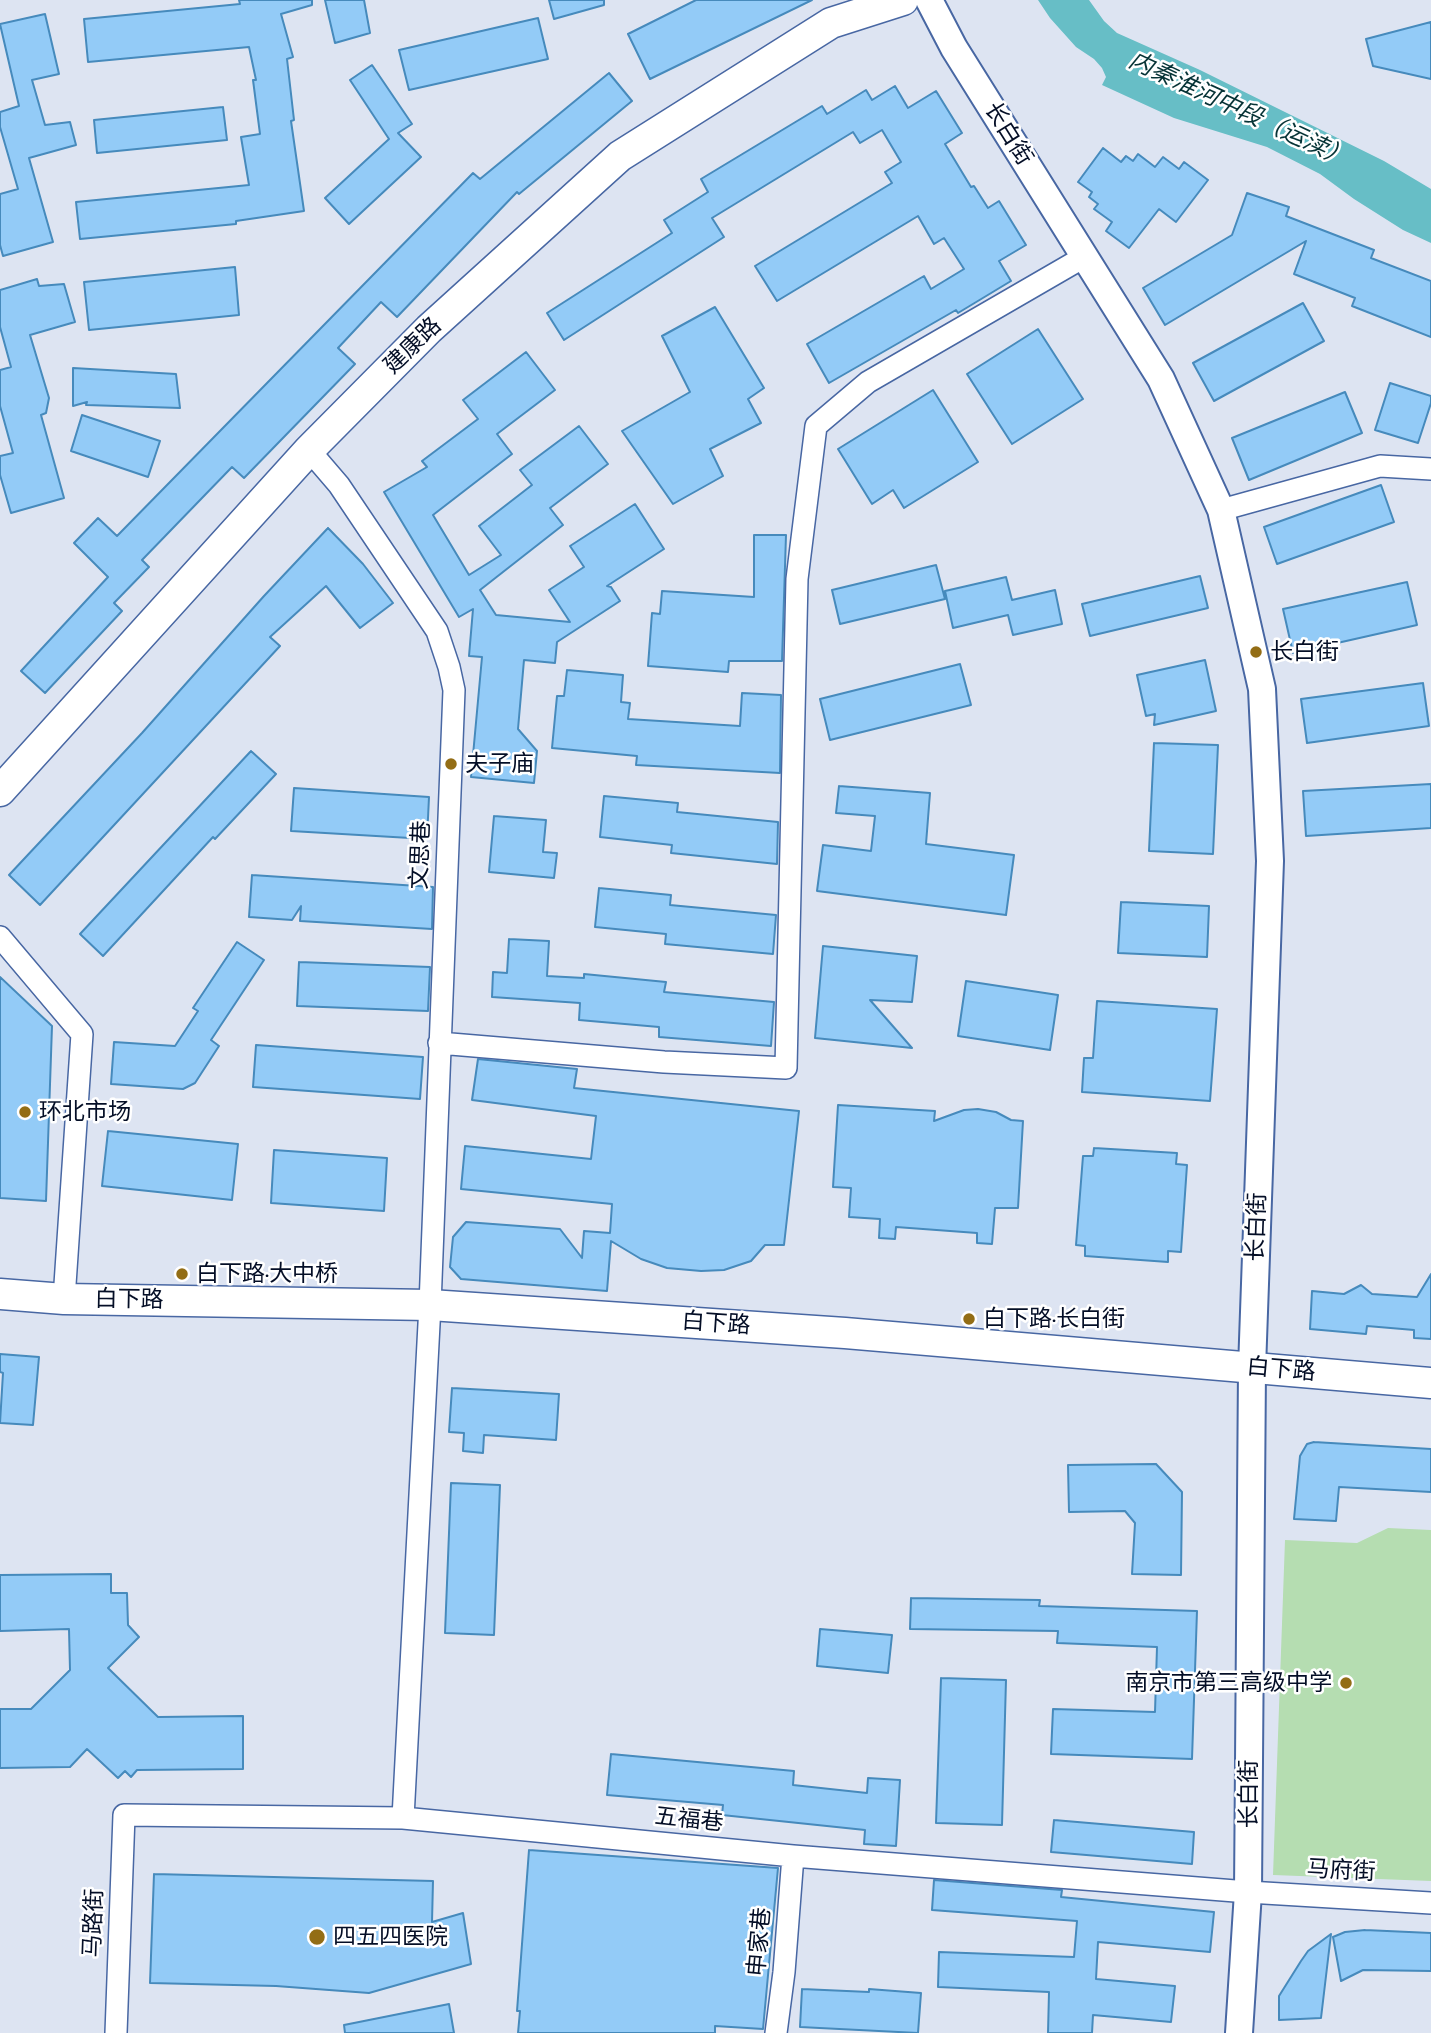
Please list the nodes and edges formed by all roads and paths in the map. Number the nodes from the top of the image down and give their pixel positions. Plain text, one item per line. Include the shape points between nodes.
1 (903, 0) edge
2 (929, 0) edge
3 (1084, 257) junction
4 (309, 450) junction
5 (1431, 469) edge
6 (1221, 510) junction
7 (0, 791) edge
8 (0, 937) edge
9 (439, 1044) junction
10 (0, 1294) edge
11 (64, 1299) junction
12 (430, 1305) junction
13 (1252, 1368) junction
14 (1431, 1383) edge
15 (124, 1815) joint
16 (402, 1818) junction
17 (793, 1856) junction
18 (1248, 1892) junction
19 (1431, 1903) edge
20 (116, 2033) edge
21 (776, 2033) edge
22 (1239, 2033) edge

1 - 4 main road, 建康路 via 831,23 620,156 429,329
2 - 3 street, 长白街
3 - 6 street, 长白街 via 1161,379
3 - 9 street via 868,382 816,426 797,579 786,1068
4 - 7 main road, 建康路
4 - 9 street, 文思巷 via 339,485 437,631 452,678
5 - 6 street via 1380,466
6 - 13 street, 长白街 via 1262,689 1268,804 1270,860
8 - 11 street via 82,1034
9 - 12 street, 文思巷
10 - 11 main road, 白下路
11 - 12 main road, 白下路
12 - 13 main road, 白下路 via 845,1333
12 - 16 street, 文思巷
13 - 14 main road, 白下路
13 - 18 street, 长白街
15 - 16 street, 五福巷
15 - 20 street, 马路街
16 - 17 street, 五福巷
17 - 18 street, 五福巷
17 - 21 street, 申家巷
18 - 19 street, 马府街
18 - 22 street, 长白街

